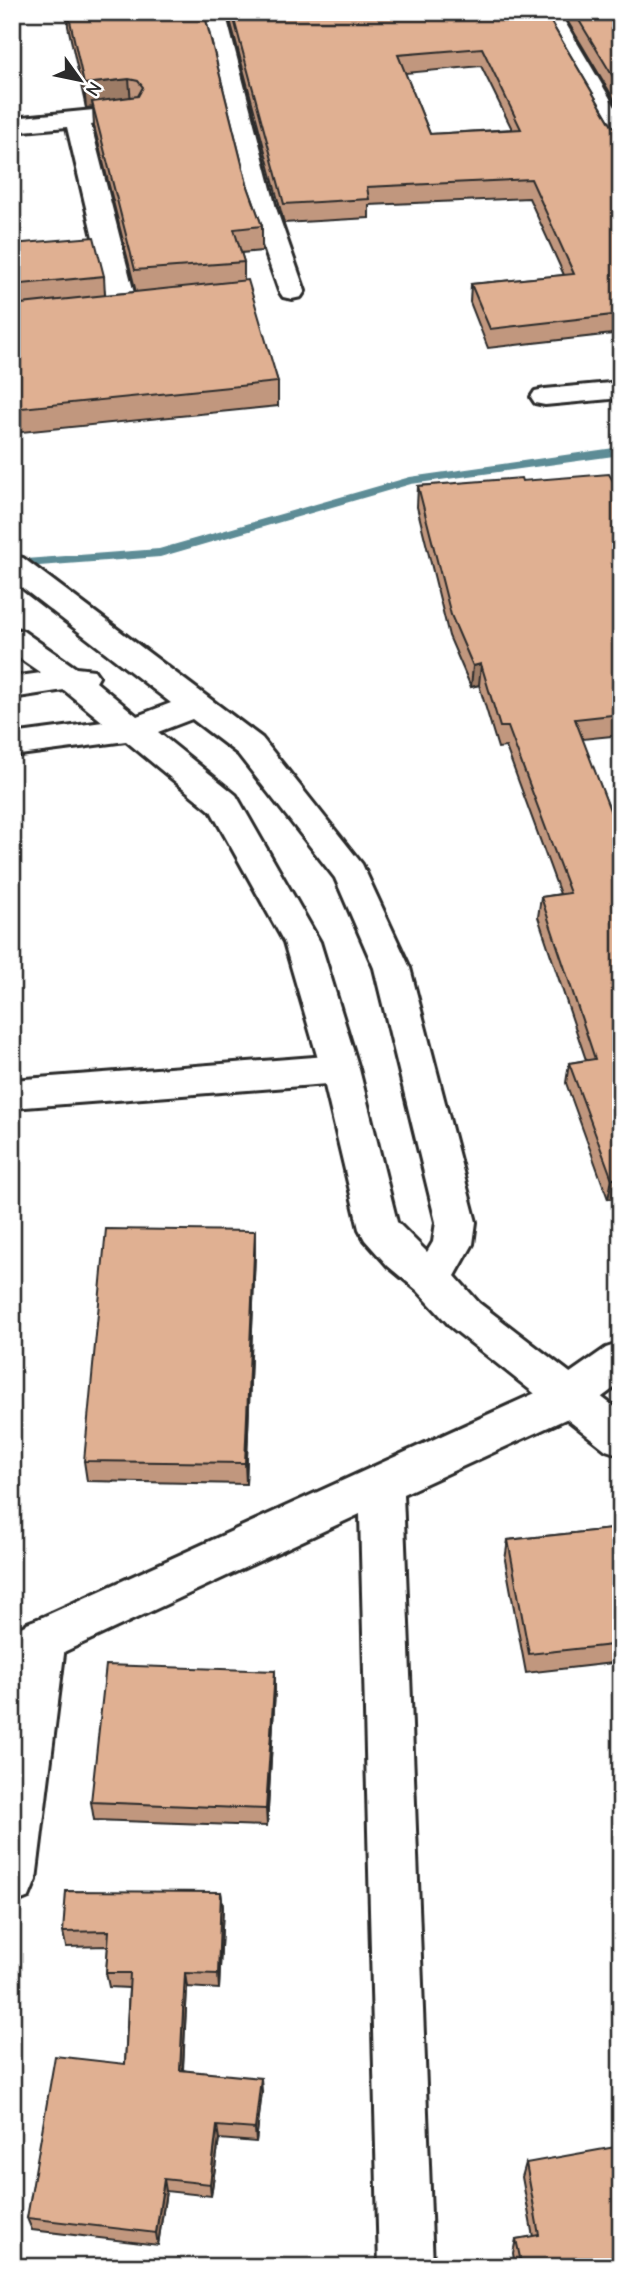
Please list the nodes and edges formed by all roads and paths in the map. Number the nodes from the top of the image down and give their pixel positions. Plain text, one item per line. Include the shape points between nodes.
1 (214, 12) edge
2 (547, 12) edge
3 (130, 113) edge
4 (78, 118) junction
5 (12, 125) edge
6 (621, 138) edge
7 (292, 291) dead end
8 (96, 312) edge
9 (621, 390) edge
10 (545, 397) dead end
11 (12, 565) edge
12 (20, 644) edge
13 (144, 668) junction
14 (71, 679) junction
15 (12, 688) edge
16 (197, 706) junction
17 (133, 729) junction
18 (12, 745) edge
19 (340, 1069) junction
20 (12, 1094) edge
21 (432, 1279) junction
22 (621, 1360) edge
23 (568, 1398) junction
24 (621, 1437) edge
25 (381, 1482) junction
26 (27, 1646) edge
27 (12, 1880) edge
28 (406, 2267) edge

1 - 7 street via 263,208
2 - 6 street
3 - 4 street
4 - 5 street
4 - 8 street via 136,308
9 - 10 street
11 - 13 street
12 - 14 street
13 - 14 street
13 - 16 street
14 - 15 street
14 - 17 street
16 - 17 street
16 - 21 street via 250,746 350,873 392,968 456,1222 453,1244
17 - 18 street
17 - 19 street via 224,803 302,942
19 - 20 street
19 - 21 street via 379,1229
21 - 23 street via 465,1315
22 - 23 street
23 - 24 street
23 - 25 street
25 - 26 street
25 - 28 street
26 - 27 street

